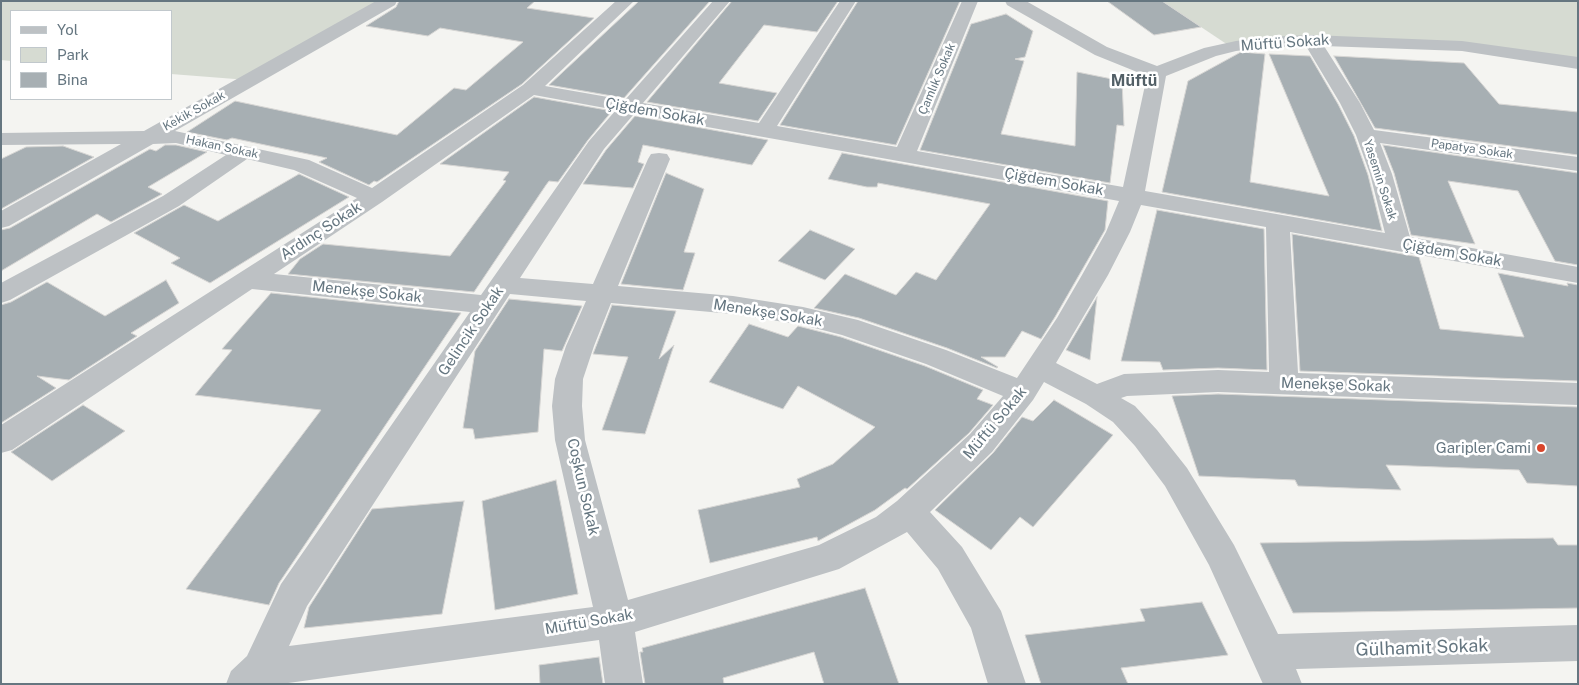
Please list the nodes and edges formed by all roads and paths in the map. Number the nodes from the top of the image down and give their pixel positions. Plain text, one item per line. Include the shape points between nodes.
1 (388, 1) edge
2 (722, 1) edge
3 (848, 1) edge
4 (970, 1) edge
5 (1013, 1) edge
6 (621, 2) edge
7 (1311, 40) junction
8 (1573, 66) edge
9 (1157, 72) junction
10 (530, 89) junction
11 (630, 107) junction
12 (764, 131) junction
13 (1366, 135) junction
14 (12, 139) edge
15 (145, 139) junction
16 (1, 150) edge
17 (244, 152) junction
18 (904, 156) junction
19 (659, 158) dead end
20 (1578, 164) edge
21 (1133, 196) junction
22 (374, 197) junction
23 (1, 221) edge
24 (1278, 222) junction
25 (1400, 244) junction
26 (1578, 275) edge
27 (246, 280) junction
28 (600, 293) junction
29 (1, 294) edge
30 (495, 295) junction
31 (1031, 379) junction
32 (1284, 383) junction
33 (1578, 394) edge
34 (1096, 396) junction
35 (1, 441) edge
36 (909, 511) junction
37 (615, 621) junction
38 (1578, 643) edge
39 (1275, 668) edge
40 (253, 679) edge
41 (624, 684) edge
42 (1006, 684) edge

1 - 15 street, Kekik Sokak
2 - 11 street, Gelincik Sokak
3 - 12 street
4 - 18 street, Çamlık Sokak
5 - 9 street via 1101,51
6 - 10 street, Ardınç Sokak
7 - 8 street, Müftü Sokak via 1437,44
7 - 9 street, Müftü Sokak via 1236,46
7 - 13 street, Yasemin Sokak
9 - 21 street, Müftü Sokak
10 - 11 street, Çiğdem Sokak
10 - 22 street, Ardınç Sokak
11 - 12 street, Çiğdem Sokak
11 - 30 street, Gelincik Sokak via 596,145
12 - 18 street, Çiğdem Sokak
13 - 20 street, Papatya Sokak
13 - 25 street, Yasemin Sokak via 1381,174
14 - 15 street, Hakan Sokak
14 - 16 street
15 - 17 street, Hakan Sokak via 176,138
15 - 23 street, Kekik Sokak
17 - 22 street, Hakan Sokak via 301,165
17 - 29 street via 171,201
18 - 21 street, Çiğdem Sokak
19 - 28 street, Coşkun Sokak
21 - 24 street, Çiğdem Sokak
21 - 31 street, Müftü Sokak via 1095,275
22 - 27 street, Ardınç Sokak
24 - 25 street, Çiğdem Sokak
24 - 32 street
25 - 26 street, Çiğdem Sokak
27 - 30 street, Menekşe Sokak
27 - 35 street, Ardınç Sokak
28 - 30 street, Menekşe Sokak
28 - 31 street, Menekşe Sokak via 733,305 802,316 848,327 936,357
28 - 37 street, Coşkun Sokak via 569,379 567,406 570,440
30 - 40 street, Gelincik Sokak via 294,595
31 - 34 street, Menekşe Sokak
31 - 36 street, Müftü Sokak via 981,443
32 - 33 street, Menekşe Sokak
32 - 34 street, Menekşe Sokak via 1158,382 1124,385
34 - 39 street, Menekşe Sokak via 1124,414 1176,477 1222,556
36 - 37 street, Müftü Sokak via 888,527 827,558
36 - 42 street via 950,558 988,623
37 - 40 street, Müftü Sokak
37 - 41 street, Coşkun Sokak
38 - 39 street, Gülhamit Sokak

